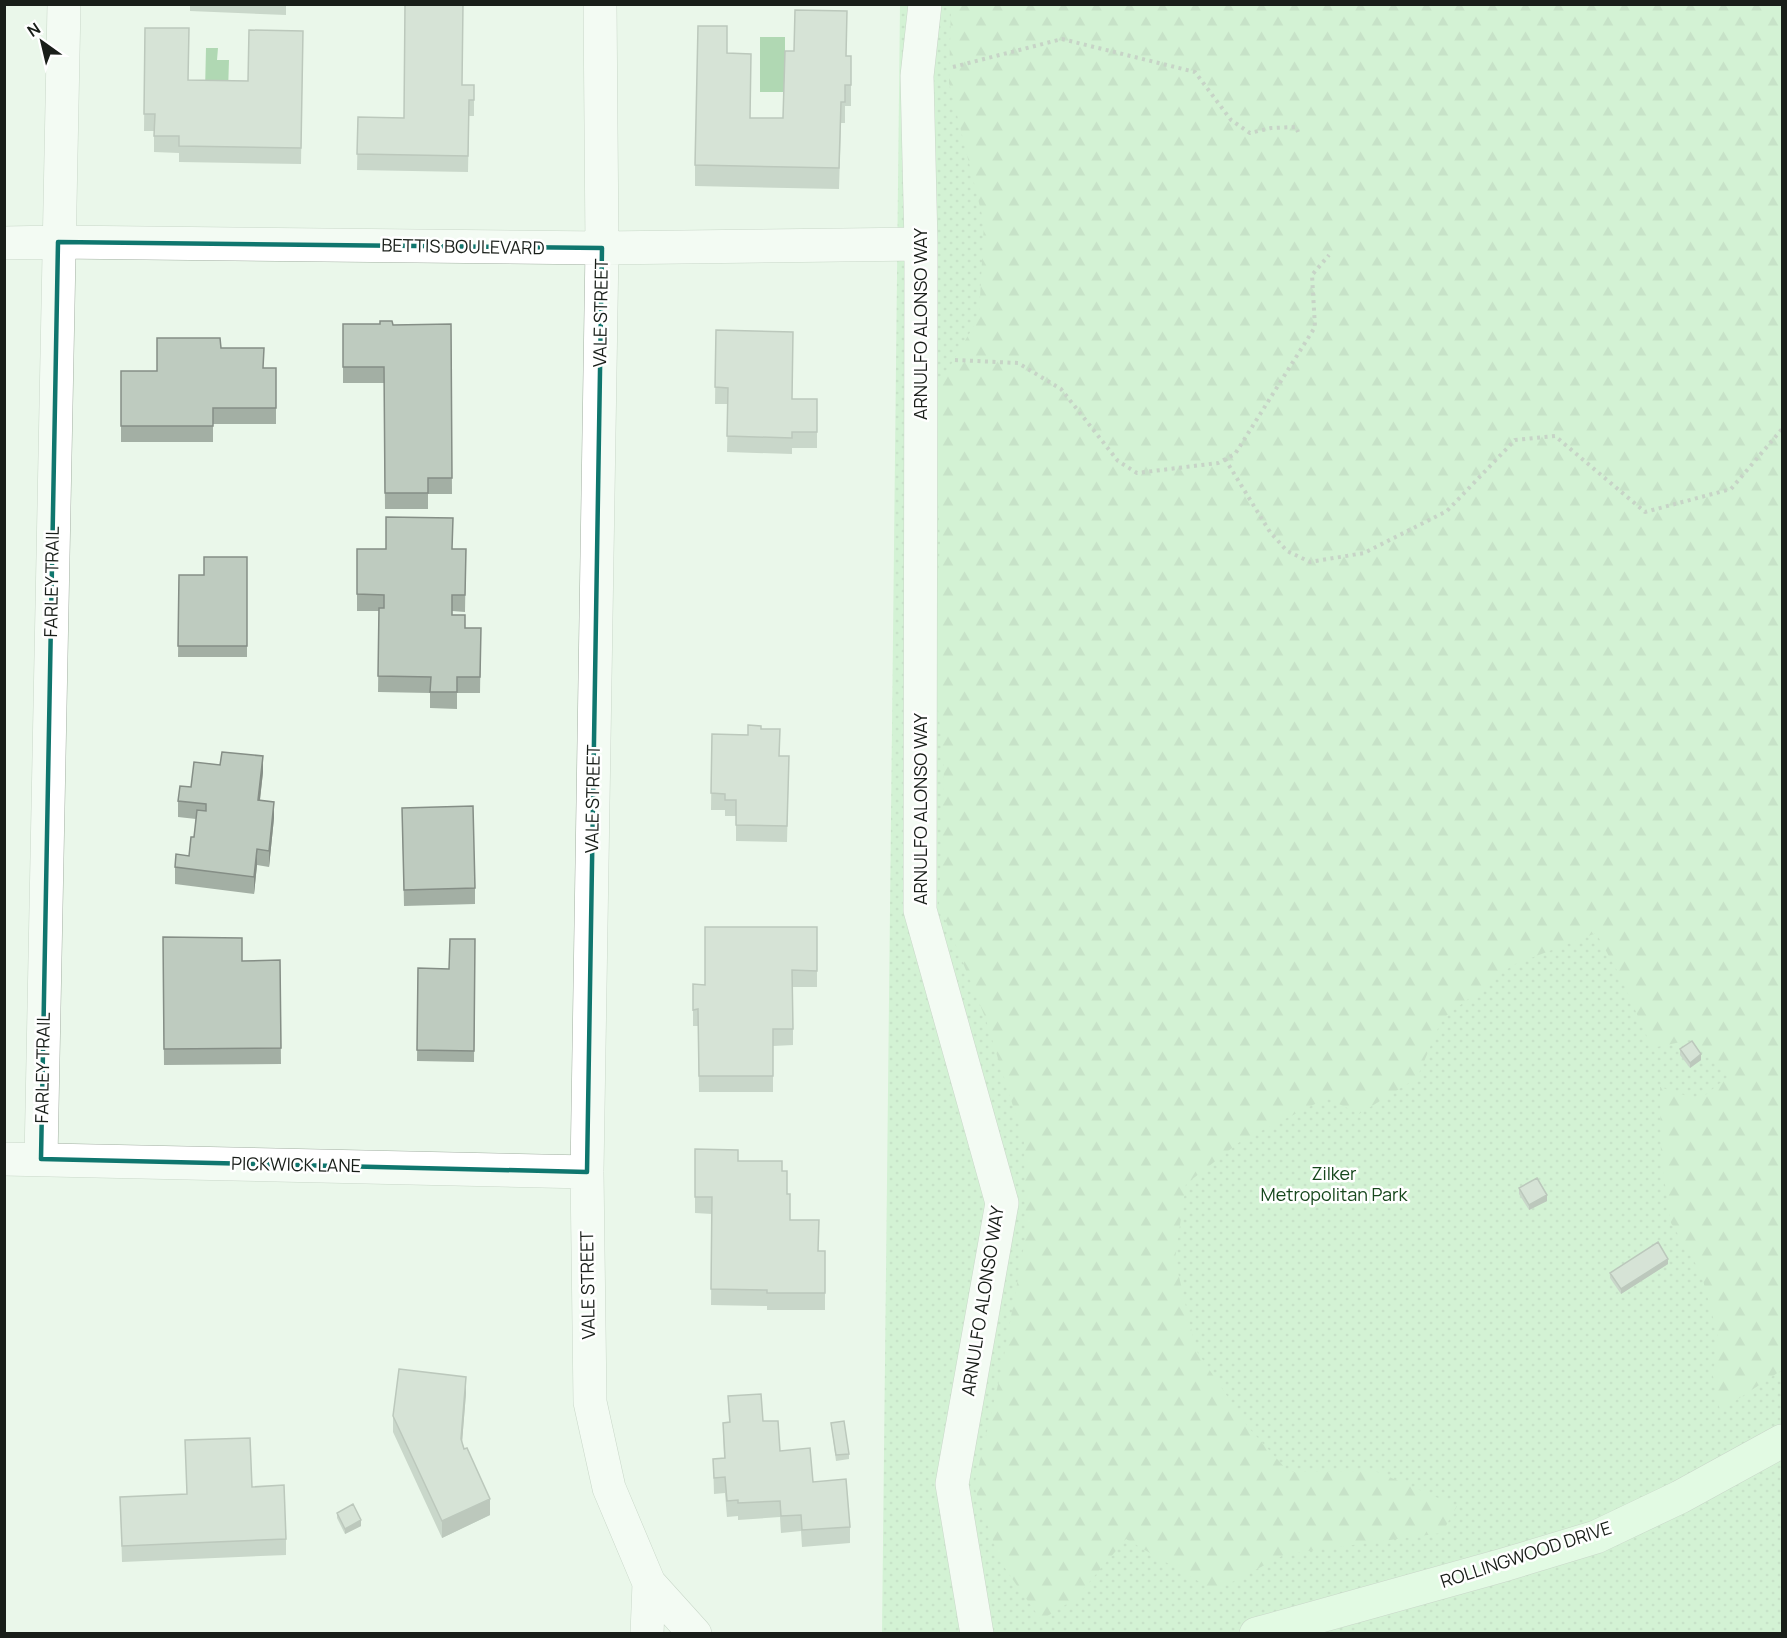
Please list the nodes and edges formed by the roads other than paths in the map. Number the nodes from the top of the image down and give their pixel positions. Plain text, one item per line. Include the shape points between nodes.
1 (64, 4) edge
2 (600, 4) edge
3 (925, 4) edge
4 (58, 242) junction
5 (4, 243) edge
6 (921, 244) junction
7 (602, 248) junction
8 (4, 1159) edge
9 (41, 1159) junction
10 (587, 1172) junction
11 (1782, 1441) edge
12 (649, 1583) junction
13 (647, 1634) edge
14 (695, 1634) edge
15 (977, 1634) edge
16 (1256, 1634) edge

1 - 4 street, FARLEY TRAIL
2 - 7 street, VALE STREET
3 - 6 street, ARNULFO ALONSO WAY via 917,76
4 - 5 street, BETTIS BOULEVARD
4 - 7 street, BETTIS BOULEVARD
4 - 9 street, FARLEY TRAIL
6 - 7 street, BETTIS BOULEVARD
6 - 15 street, ARNULFO ALONSO WAY via 920,910 1002,1203 952,1484
7 - 10 street, VALE STREET
8 - 9 street, PICKWICK LANE
9 - 10 street, PICKWICK LANE
10 - 12 street, VALE STREET via 590,1402 609,1488
11 - 16 street, ROLLINGWOOD DRIVE via 1596,1537
12 - 13 street, VALE STREET
12 - 14 street, VALE STREET

